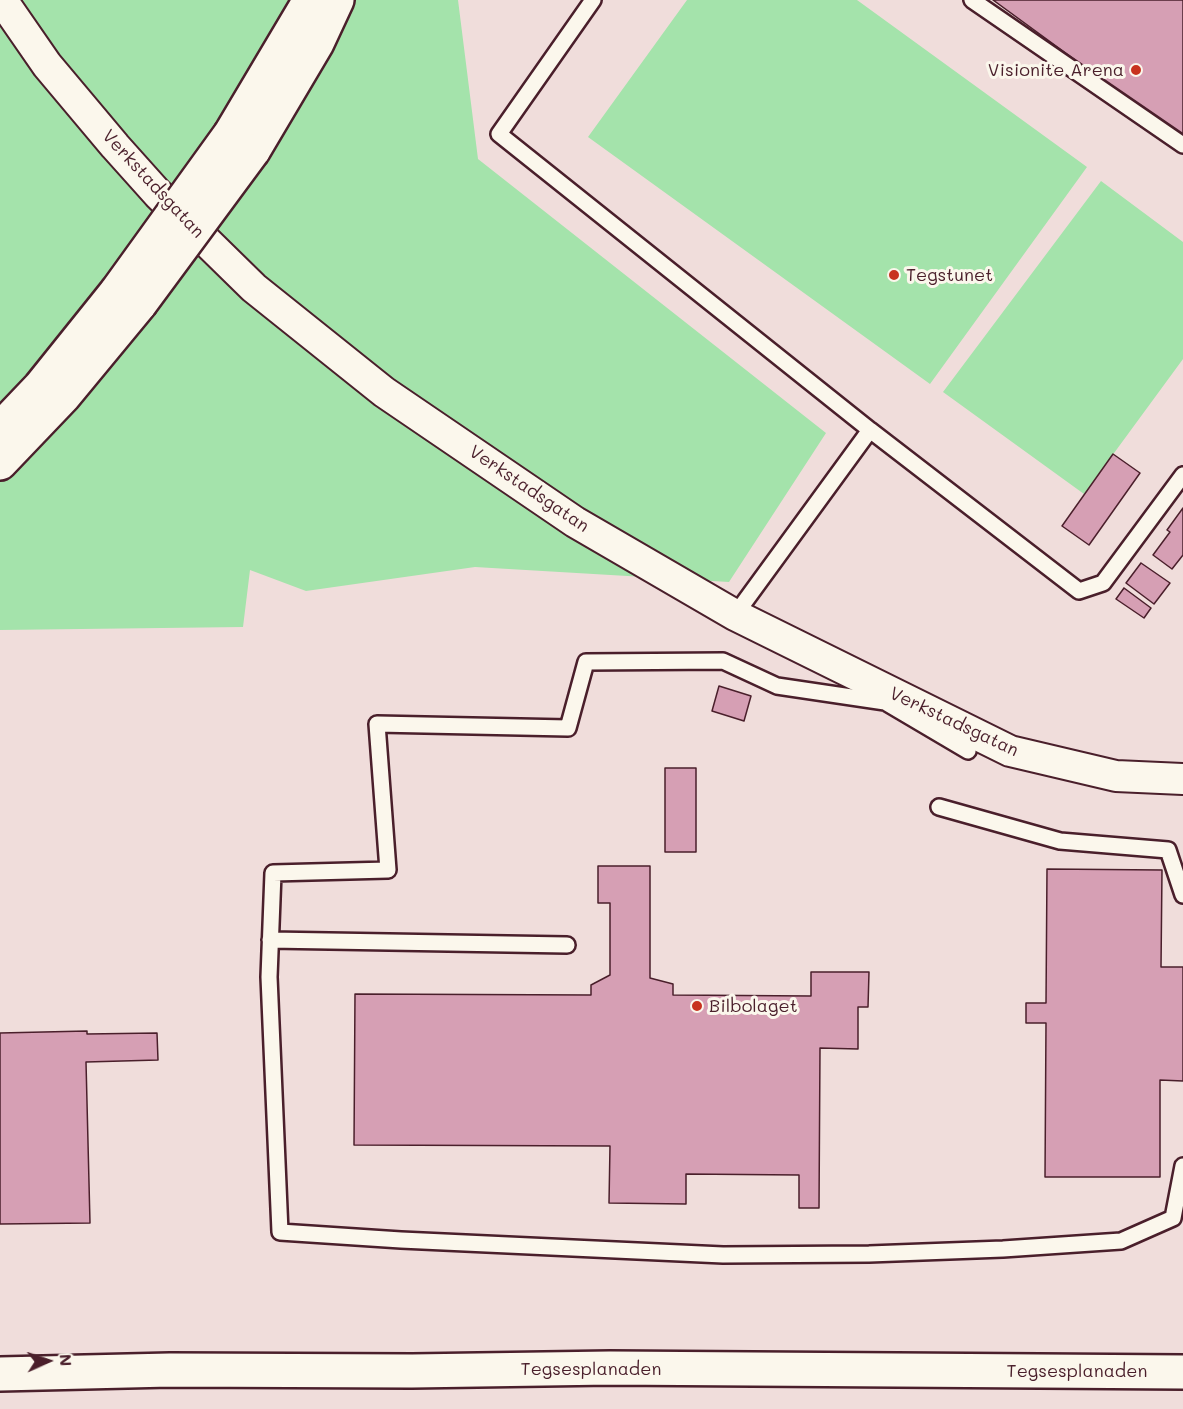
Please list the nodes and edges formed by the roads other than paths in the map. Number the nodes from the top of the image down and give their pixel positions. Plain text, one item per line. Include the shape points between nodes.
1 (2, 0) edge
2 (310, 0) edge
3 (338, 0) edge
4 (593, 0) edge
5 (972, 0) edge
6 (242, 142) junction
7 (1183, 145) edge
8 (129, 297) junction
9 (0, 429) edge
10 (870, 430) junction
11 (0, 463) edge
12 (1183, 475) edge
13 (735, 615) junction
14 (968, 751) dead end
15 (1183, 779) edge
16 (939, 807) dead end
17 (1183, 895) edge
18 (270, 940) junction
19 (567, 945) dead end
20 (1183, 1166) edge
21 (1183, 1372) edge
22 (0, 1374) edge

1 - 13 street, Verkstadsgatan via 46,66 115,146 254,288 384,392 575,522
2 - 6 main road
3 - 6 main road via 317,43
4 - 10 lane via 500,134
5 - 7 lane
6 - 8 main road, bridge
8 - 9 main road
8 - 11 main road via 64,396
10 - 12 lane via 1079,591 1102,583
10 - 13 lane
13 - 15 street, Verkstadsgatan via 1010,751 1116,777
14 - 18 lane via 885,702 777,686 723,661 586,662 568,728 376,724 388,870 273,873
16 - 17 lane via 1060,841 1168,850
18 - 19 lane
18 - 20 lane via 280,1232 723,1255 869,1254 1121,1241 1173,1218
21 - 22 main road, Tegsesplanaden via 610,1368

